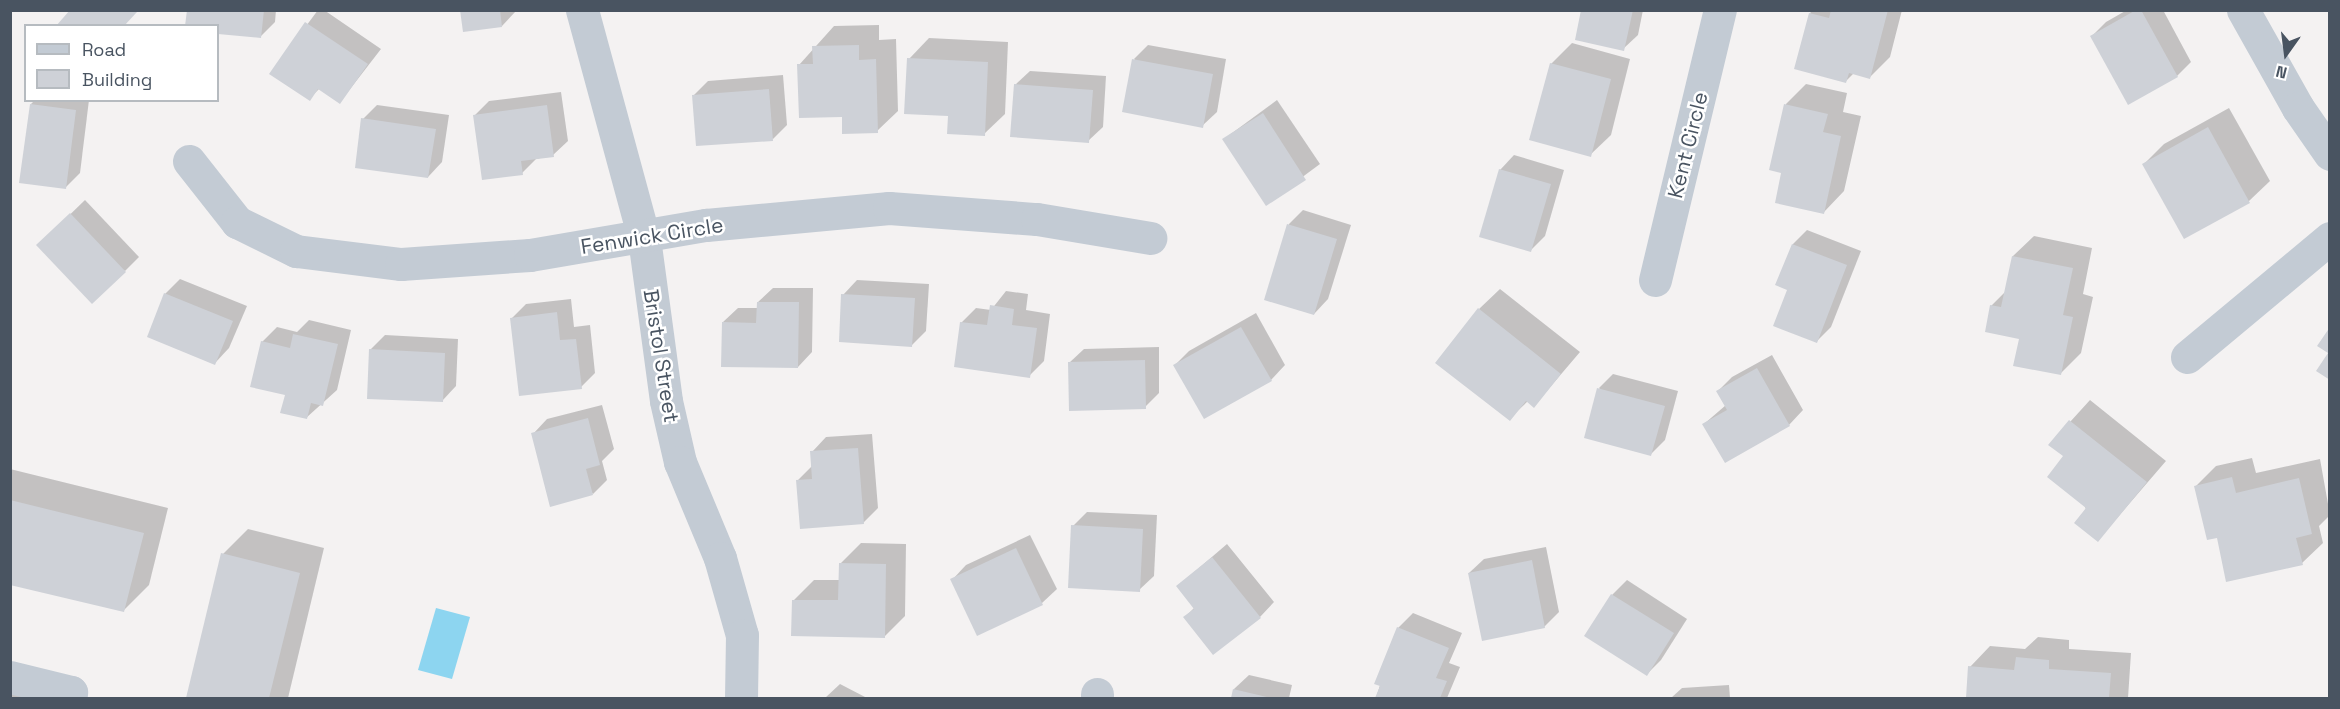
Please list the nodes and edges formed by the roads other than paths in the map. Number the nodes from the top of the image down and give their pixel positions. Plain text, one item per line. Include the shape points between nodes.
1 (582, 10) edge
2 (1720, 10) edge
3 (2243, 10) edge
4 (2330, 154) edge
5 (189, 161) dead end
6 (644, 238) junction
7 (1150, 238) dead end
8 (2330, 238) edge
9 (1655, 280) dead end
10 (2187, 357) dead end
11 (10, 677) edge
12 (69, 699) edge
13 (741, 699) edge

1 - 6 street, Bristol Street
2 - 9 street, Kent Circle
3 - 4 street via 2298,108
5 - 6 street, Fenwick Circle via 237,222 296,251 401,264 530,255
6 - 7 street, Fenwick Circle via 706,225 890,208 1037,219
6 - 13 street, Bristol Street via 666,402 680,462 720,558 742,635
8 - 10 street
11 - 12 street via 71,692

